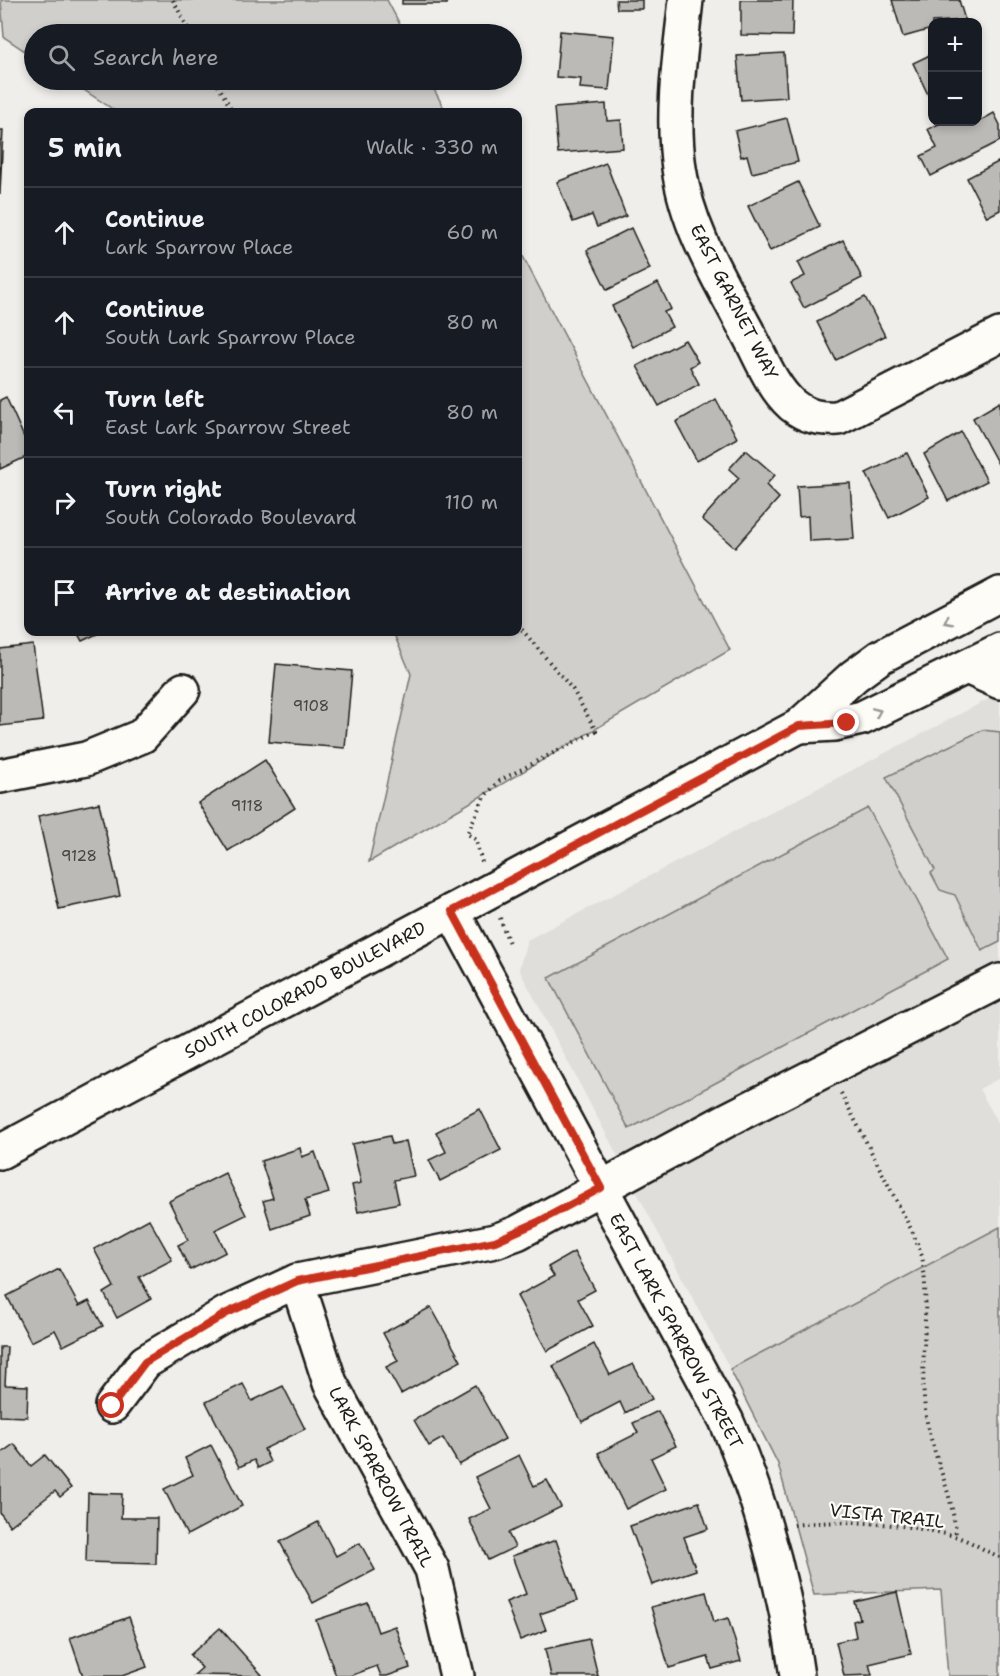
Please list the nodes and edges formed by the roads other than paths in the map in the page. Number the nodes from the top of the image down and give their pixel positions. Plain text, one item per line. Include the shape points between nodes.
1 (686, 0) edge
2 (1000, 335) edge
3 (1000, 594) edge
4 (1000, 650) edge
5 (967, 667) junction
6 (1000, 682) edge
7 (183, 690) dead end
8 (799, 726) junction
9 (0, 776) edge
10 (452, 911) junction
11 (1000, 981) edge
12 (0, 1152) edge
13 (601, 1188) junction
14 (297, 1281) junction
15 (112, 1406) dead end
16 (457, 1676) edge
17 (797, 1676) edge

1 - 2 street, EAST GARNET WAY via 675,128 689,212 775,384 792,405 817,419 838,418
3 -> 8 street, SOUTH COLORADO BOULEVARD via 880,657
4 - 5 street, SOUTH COLORADO BOULEVARD
5 - 6 street
8 -> 5 street, SOUTH COLORADO BOULEVARD via 862,718
7 - 9 street via 142,736 86,759
8 - 10 street, SOUTH COLORADO BOULEVARD
10 - 12 street, SOUTH COLORADO BOULEVARD
10 - 13 street, EAST LARK SPARROW STREET
11 - 13 street
13 - 14 street via 495,1241
13 - 17 street, EAST LARK SPARROW STREET via 726,1420 751,1479 782,1589
14 - 15 street via 227,1313 145,1362
14 - 16 street, LARK SPARROW TRAIL via 330,1383 432,1569

